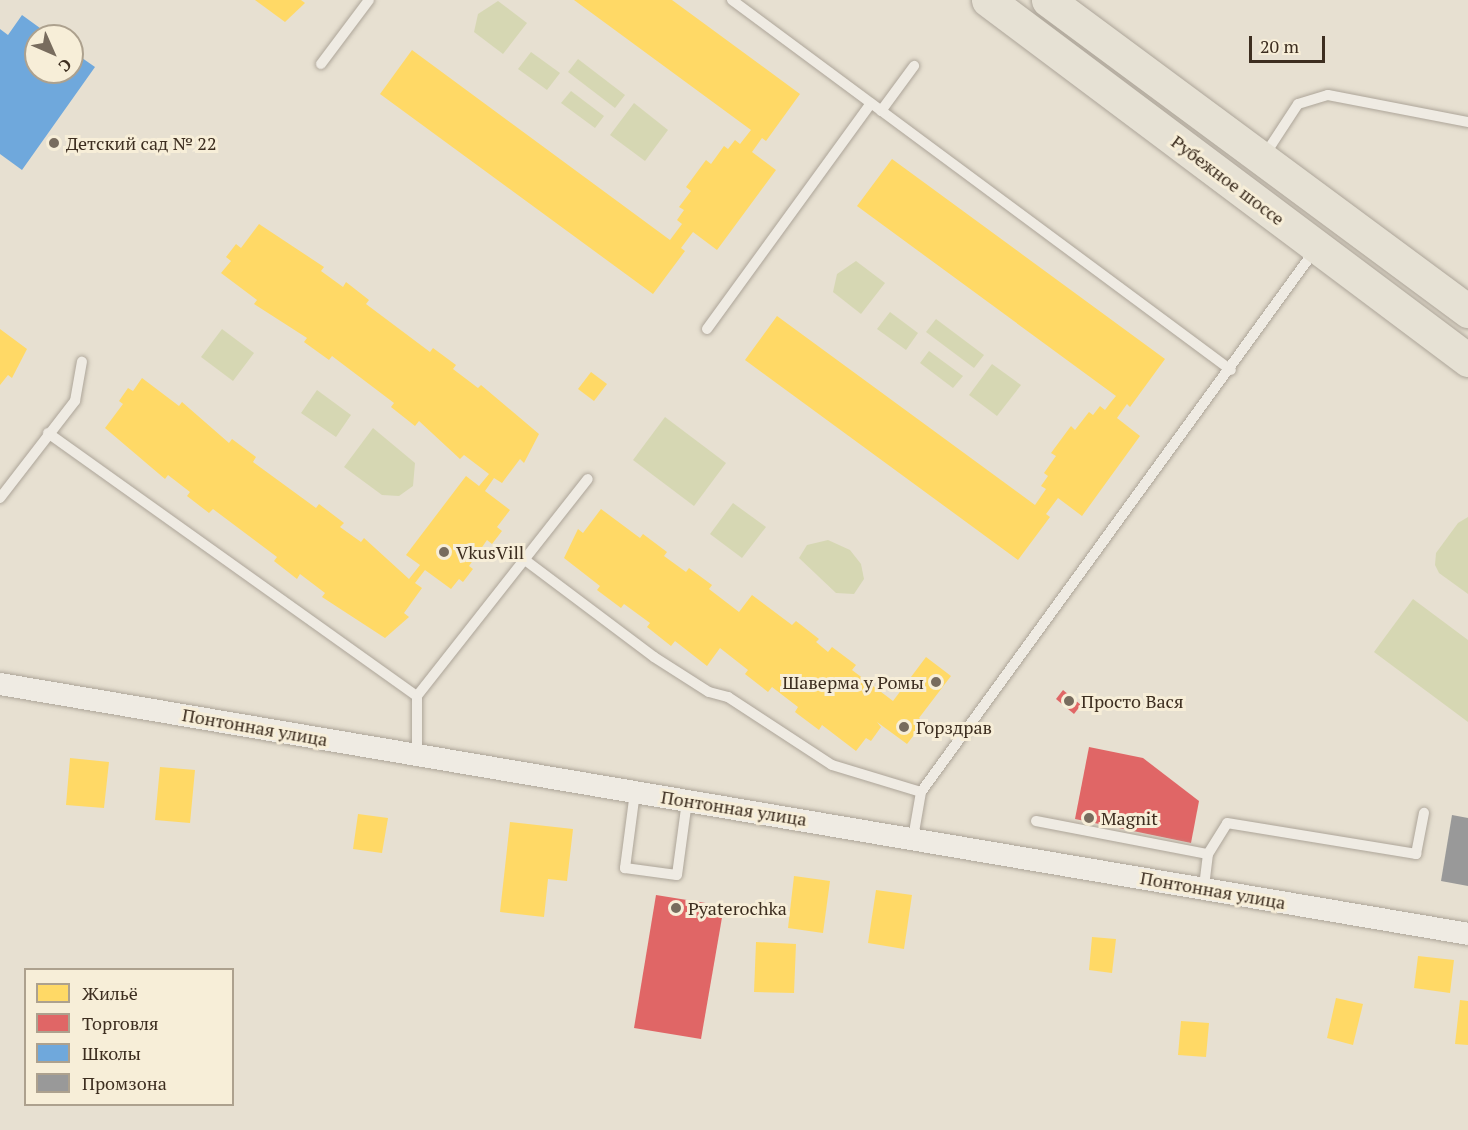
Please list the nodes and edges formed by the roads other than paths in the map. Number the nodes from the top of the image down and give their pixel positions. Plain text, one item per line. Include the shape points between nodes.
1 (369, 0) edge
2 (732, 0) edge
3 (988, 0) edge
4 (1048, 0) edge
5 (321, 64) dead end
6 (914, 66) dead end
7 (871, 104) junction
8 (881, 111) junction
9 (1468, 122) edge
10 (1262, 159) junction
11 (1318, 247) junction
12 (1468, 311) edge
13 (707, 329) dead end
14 (1468, 360) edge
15 (82, 362) dead end
16 (1231, 370) junction
17 (48, 433) junction
18 (588, 479) dead end
19 (0, 498) edge
20 (525, 560) junction
21 (0, 684) edge
22 (417, 696) junction
23 (417, 754) junction
24 (635, 792) junction
25 (921, 792) junction
26 (687, 801) junction
27 (1425, 813) dead end
28 (1036, 821) dead end
29 (913, 838) junction
30 (1208, 854) junction
31 (1204, 888) junction
32 (1468, 934) edge

1 - 5 lane
2 - 7 lane
3 - 11 main road, Рубежное шоссе
4 - 10 main road, Рубежное шоссе
6 - 8 lane
7 - 8 lane
7 - 13 lane
8 - 16 lane
9 - 10 lane via 1328,95 1298,104
10 - 12 main road, Рубежное шоссе
11 - 14 main road, Рубежное шоссе
11 - 16 lane
15 - 17 lane via 75,401
16 - 25 lane
17 - 19 lane
17 - 22 lane
18 - 20 lane
20 - 22 lane
20 - 25 lane via 654,657 709,692 728,697 832,765
21 - 23 street, Понтонная улица
22 - 23 lane
23 - 24 street, Понтонная улица
24 - 26 street, Понтонная улица
24 - 26 lane via 625,868 676,875
25 - 29 lane
26 - 29 street, Понтонная улица
27 - 30 lane via 1416,854 1227,823
28 - 30 lane
29 - 31 street, Понтонная улица
30 - 31 lane
31 - 32 street, Понтонная улица

